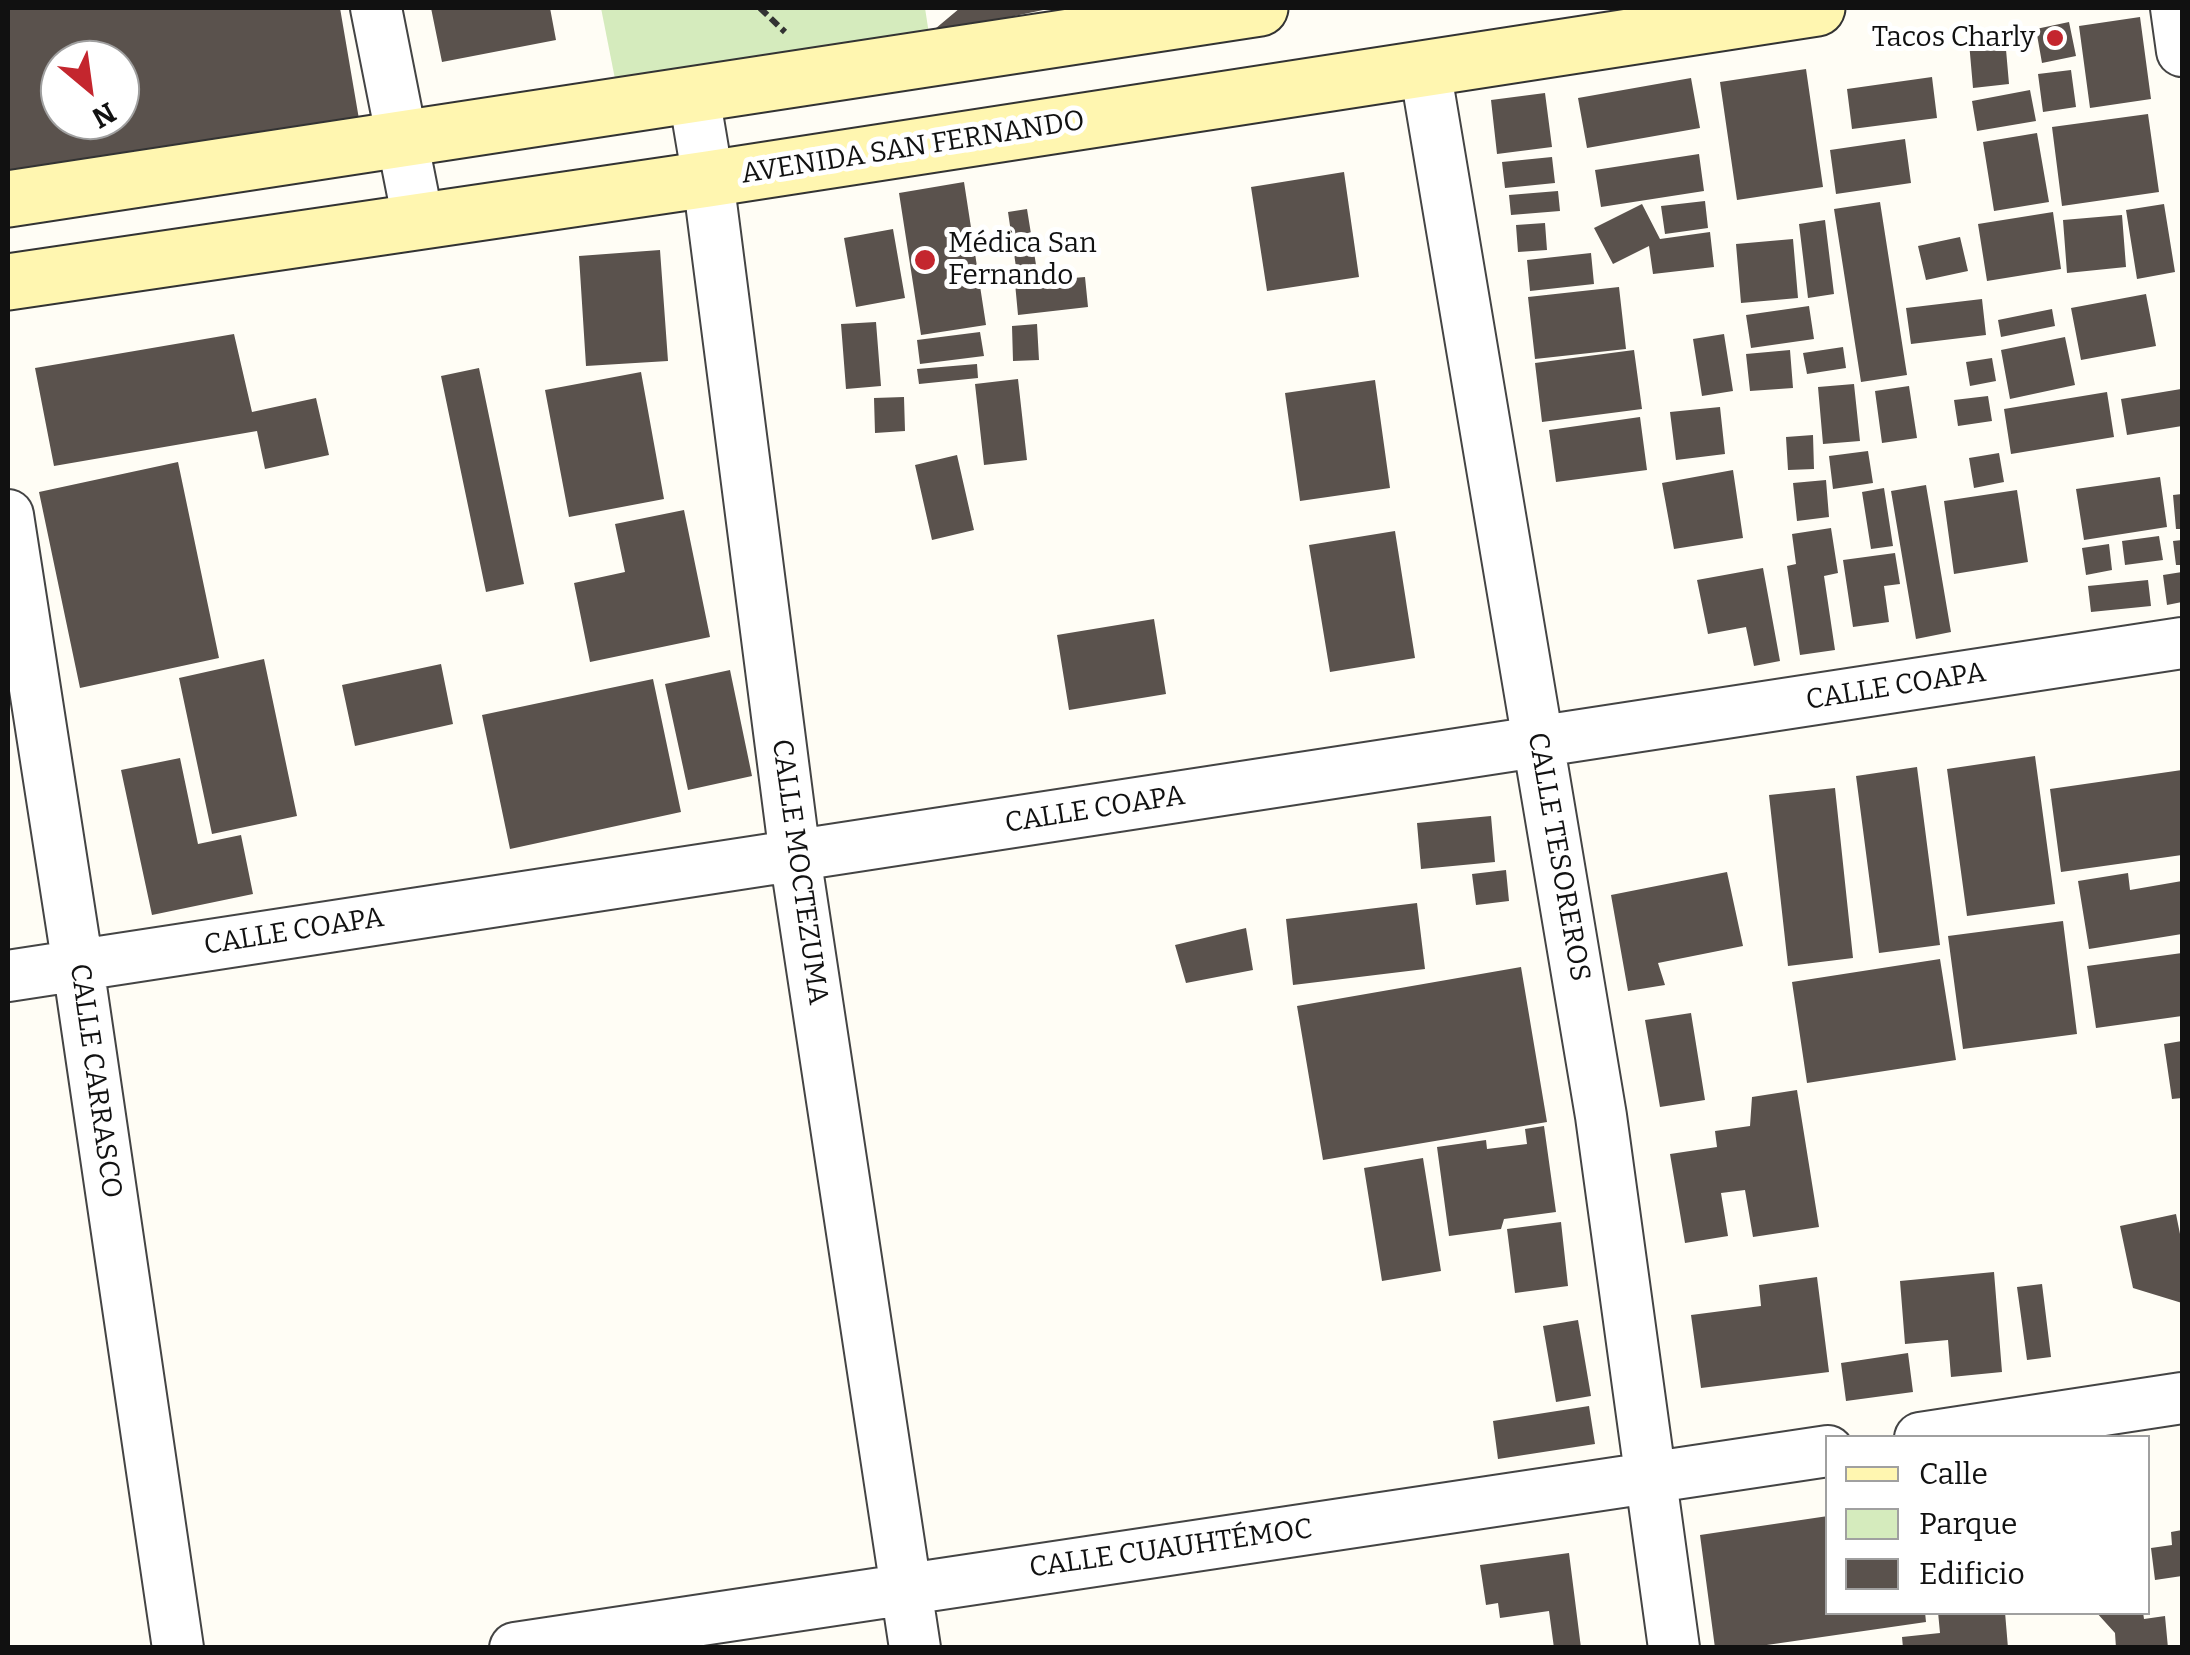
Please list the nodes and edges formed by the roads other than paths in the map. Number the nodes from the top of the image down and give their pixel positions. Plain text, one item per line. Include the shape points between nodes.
1 (376, 8) edge
2 (1260, 8) edge
3 (1817, 8) edge
4 (2176, 8) edge
5 (2182, 50) edge
6 (1425, 69) junction
7 (694, 96) junction
8 (403, 139) junction
9 (708, 179) junction
10 (8, 199) edge
11 (418, 220) junction
12 (8, 282) edge
13 (8, 515) edge
14 (2182, 643) edge
15 (1538, 742) junction
16 (795, 856) junction
17 (78, 966) junction
18 (8, 976) edge
19 (2182, 1398) edge
20 (1940, 1435) edge
21 (1825, 1451) edge
22 (1650, 1478) junction
23 (906, 1589) junction
24 (178, 1648) edge
25 (515, 1648) edge
26 (915, 1648) edge
27 (1674, 1648) edge

1 - 8 street
2 - 7 main road
3 - 6 main road, AVENIDA SAN FERNANDO
4 - 5 street
6 - 9 main road, AVENIDA SAN FERNANDO
6 - 15 street, CALLE TESOREROS
7 - 8 main road
7 - 9 street, CALLE MOCTEZUMA
8 - 10 main road
8 - 11 street
9 - 11 main road, AVENIDA SAN FERNANDO
9 - 16 street, CALLE MOCTEZUMA
11 - 12 main road, AVENIDA SAN FERNANDO
13 - 17 street, CALLE CARRASCO
14 - 15 street, CALLE COAPA
15 - 16 street, CALLE COAPA
15 - 22 street, CALLE TESOREROS via 1601,1116
16 - 17 street, CALLE COAPA
16 - 23 street, CALLE MOCTEZUMA
17 - 18 street, CALLE COAPA
17 - 24 street, CALLE CARRASCO
19 - 20 street
21 - 22 street, CALLE CUAUHTÉMOC
22 - 23 street, CALLE CUAUHTÉMOC
22 - 27 street, CALLE TESOREROS
23 - 25 street, CALLE CUAUHTÉMOC
23 - 26 street, CALLE MOCTEZUMA

